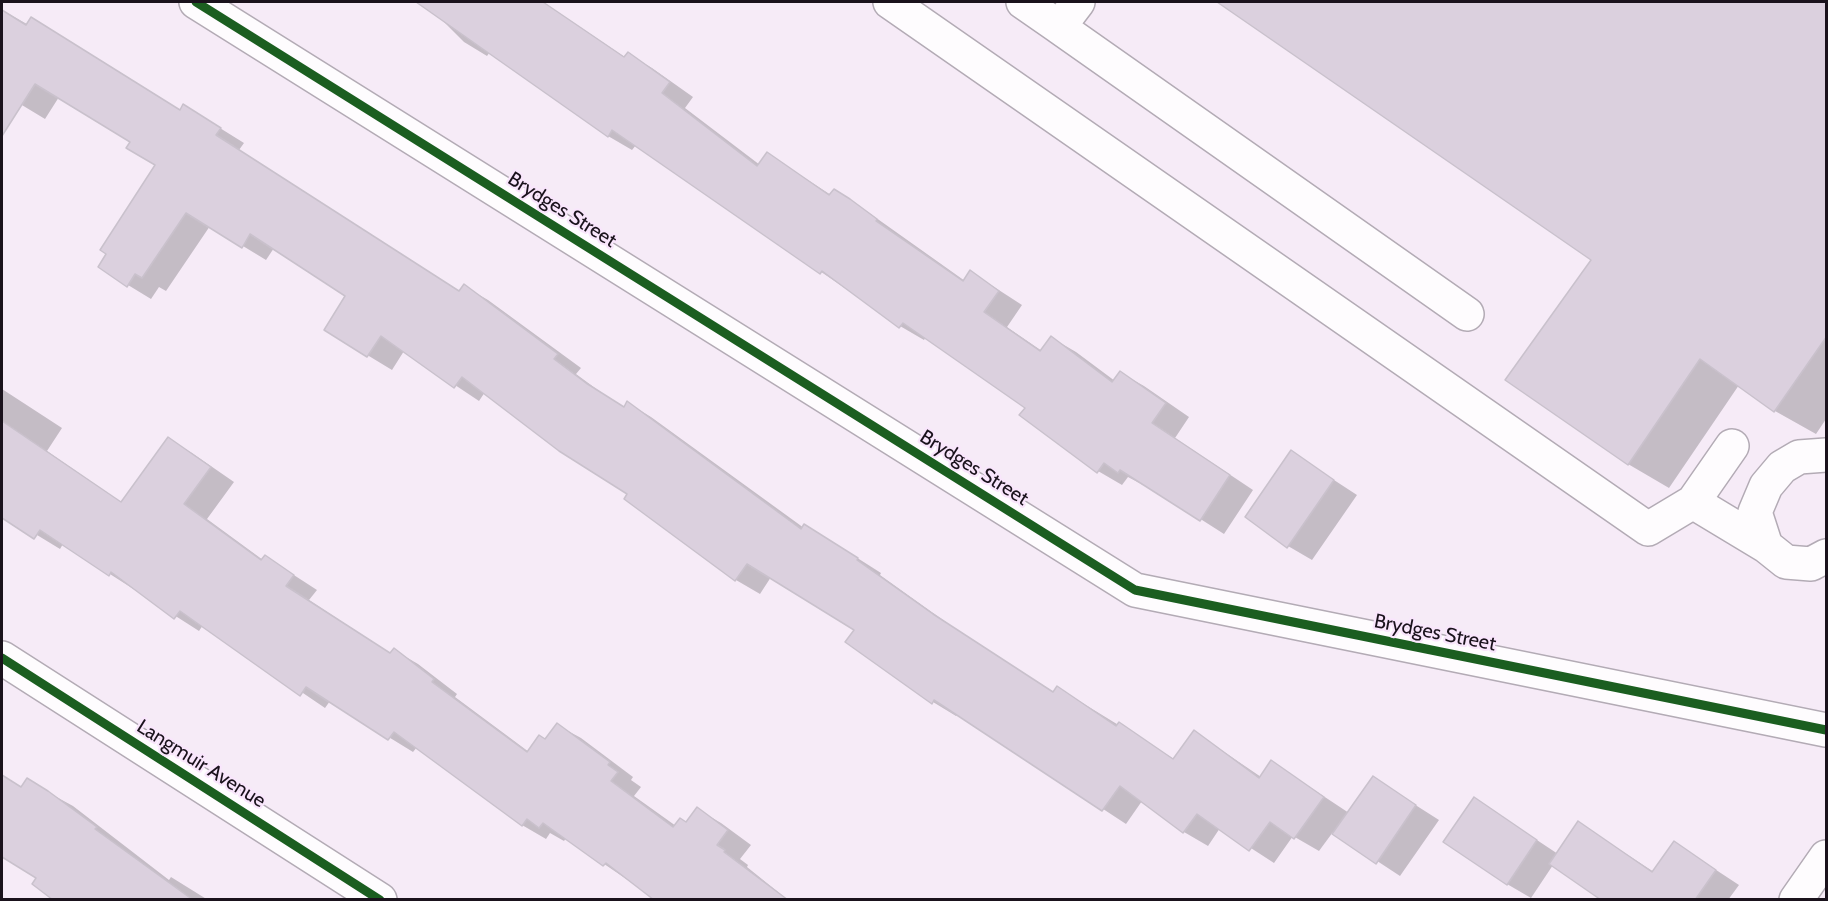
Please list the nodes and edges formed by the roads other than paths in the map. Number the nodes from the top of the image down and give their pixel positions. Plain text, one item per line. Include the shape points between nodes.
1 (196, 2) edge
2 (890, 2) edge
3 (1023, 2) edge
4 (1078, 2) edge
5 (1059, 27) junction
6 (1467, 314) dead end
7 (1732, 446) dead end
8 (1827, 454) edge
9 (1693, 502) junction
10 (1766, 546) junction
11 (1827, 556) edge
12 (2, 658) edge
13 (1827, 730) edge
14 (1827, 857) edge
15 (381, 900) edge
16 (1796, 900) edge

1 - 13 street, Brydges Street via 1134,590
2 - 9 street via 1648,529
3 - 5 street
4 - 5 street
5 - 6 street
7 - 9 street
8 - 10 street via 1799,457 1782,466 1766,486 1755,512
9 - 10 street
10 - 11 street via 1786,562 1811,564
12 - 15 street, Langmuir Avenue
14 - 16 street

